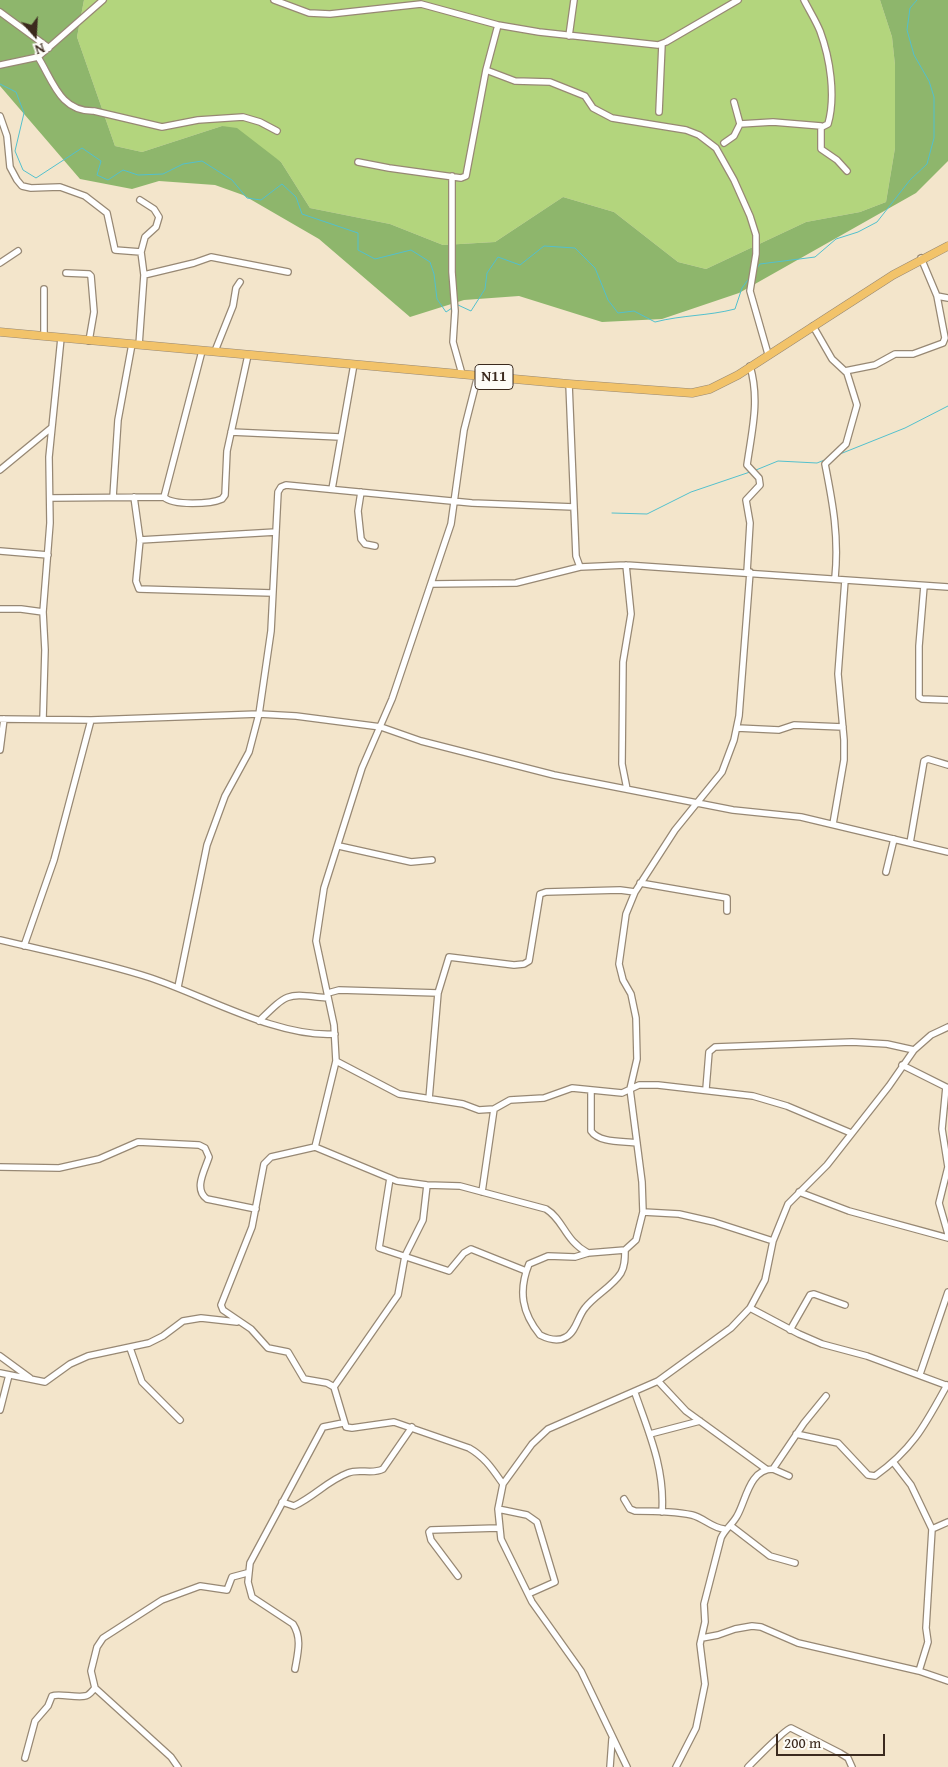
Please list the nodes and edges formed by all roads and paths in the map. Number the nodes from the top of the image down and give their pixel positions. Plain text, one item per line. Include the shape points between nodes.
1 (103, 0) edge
2 (274, 0) edge
3 (574, 0) edge
4 (738, 0) edge
5 (804, 0) edge
6 (421, 2) edge
7 (0, 12) edge
8 (498, 25) junction
9 (569, 36) junction
10 (662, 44) junction
11 (49, 48) junction
12 (38, 57) junction
13 (0, 65) edge
14 (486, 70) junction
15 (734, 102) dead end
16 (660, 112) dead end
17 (0, 116) edge
18 (740, 124) junction
19 (822, 127) junction
20 (277, 131) dead end
21 (724, 143) dead end
22 (358, 162) dead end
23 (847, 171) dead end
24 (452, 176) junction
25 (140, 200) dead end
26 (948, 246) edge
27 (18, 251) dead end
28 (141, 252) junction
29 (921, 258) junction
30 (0, 263) edge
31 (288, 272) dead end
32 (66, 274) dead end
33 (144, 275) junction
34 (240, 282) dead end
35 (44, 289) dead end
36 (937, 296) junction
37 (948, 298) edge
38 (813, 326) junction
39 (0, 332) edge
40 (44, 336) junction
41 (61, 338) junction
42 (90, 340) junction
43 (136, 344) junction
44 (202, 351) junction
45 (215, 351) junction
46 (768, 354) junction
47 (248, 355) junction
48 (354, 364) junction
49 (750, 366) junction
50 (845, 371) junction
51 (462, 374) junction
52 (478, 375) junction
53 (569, 384) junction
54 (51, 428) junction
55 (231, 432) junction
56 (340, 437) junction
57 (0, 470) edge
58 (332, 489) junction
59 (361, 492) junction
60 (113, 497) junction
61 (134, 497) junction
62 (164, 497) junction
63 (50, 498) junction
64 (454, 501) junction
65 (574, 508) junction
66 (276, 532) junction
67 (140, 540) junction
68 (375, 546) dead end
69 (0, 551) edge
70 (48, 555) junction
71 (626, 565) junction
72 (580, 567) junction
73 (749, 572) junction
74 (835, 578) junction
75 (845, 580) junction
76 (431, 584) junction
77 (924, 586) junction
78 (948, 587) edge
79 (272, 593) junction
80 (0, 610) edge
81 (43, 612) junction
82 (948, 700) edge
83 (259, 714) junction
84 (2, 719) edge
85 (43, 719) junction
86 (91, 720) junction
87 (381, 727) junction
88 (843, 727) junction
89 (737, 728) junction
90 (0, 750) edge
91 (948, 765) edge
92 (627, 789) junction
93 (696, 803) junction
94 (833, 824) junction
95 (894, 839) junction
96 (910, 843) junction
97 (339, 846) junction
98 (948, 852) edge
99 (432, 860) dead end
100 (886, 872) dead end
101 (640, 883) junction
102 (635, 892) junction
103 (727, 911) dead end
104 (0, 940) edge
105 (24, 946) junction
106 (178, 987) junction
107 (438, 993) junction
108 (328, 995) junction
109 (259, 1021) junction
110 (948, 1028) edge
111 (335, 1034) junction
112 (914, 1050) junction
113 (336, 1061) junction
114 (902, 1065) junction
115 (630, 1088) junction
116 (706, 1088) junction
117 (947, 1088) edge
118 (591, 1090) junction
119 (429, 1100) junction
120 (494, 1109) junction
121 (851, 1134) junction
122 (637, 1143) junction
123 (315, 1148) junction
124 (0, 1167) edge
125 (948, 1167) edge
126 (390, 1178) junction
127 (427, 1185) junction
128 (482, 1192) junction
129 (799, 1192) junction
130 (256, 1208) junction
131 (643, 1212) junction
132 (948, 1234) edge
133 (948, 1238) edge
134 (773, 1241) junction
135 (625, 1250) junction
136 (588, 1253) junction
137 (405, 1256) junction
138 (526, 1271) junction
139 (948, 1292) edge
140 (845, 1305) dead end
141 (750, 1308) junction
142 (240, 1322) junction
143 (790, 1330) junction
144 (130, 1348) junction
145 (0, 1356) edge
146 (0, 1373) edge
147 (920, 1374) junction
148 (9, 1375) junction
149 (30, 1378) junction
150 (658, 1382) junction
151 (948, 1385) edge
152 (334, 1387) junction
153 (635, 1393) junction
154 (826, 1396) dead end
155 (0, 1410) edge
156 (180, 1420) dead end
157 (700, 1421) junction
158 (343, 1423) junction
159 (412, 1427) junction
160 (650, 1434) junction
161 (796, 1434) junction
162 (894, 1463) junction
163 (769, 1469) junction
164 (789, 1476) dead end
165 (503, 1484) junction
166 (624, 1499) dead end
167 (282, 1502) junction
168 (498, 1509) junction
169 (662, 1512) junction
170 (948, 1522) edge
171 (731, 1526) junction
172 (498, 1528) junction
173 (932, 1528) junction
174 (724, 1529) junction
175 (795, 1563) dead end
176 (247, 1573) junction
177 (458, 1576) dead end
178 (528, 1594) junction
179 (702, 1638) junction
180 (295, 1669) dead end
181 (919, 1671) junction
182 (948, 1681) edge
183 (95, 1688) junction
184 (612, 1736) junction
185 (25, 1758) dead end
186 (178, 1767) edge
187 (610, 1767) edge
188 (627, 1767) edge
189 (676, 1767) edge
190 (748, 1767) edge
191 (852, 1767) edge

1 - 11 street
2 - 6 street via 309,13 330,14
3 - 9 street
4 - 10 street
5 - 19 street via 820,31 829,70 829,121
6 - 8 street
7 - 11 street
8 - 9 street
8 - 14 street
9 - 10 street
10 - 16 street
11 - 12 street
12 - 13 street
12 - 20 street via 66,104 84,112 94,111 162,127 198,120 243,117
14 - 24 street via 466,176
14 - 46 street via 515,81 550,82 585,96 594,108 612,118 686,130 716,148 734,180 756,235 750,291
15 - 18 street
17 - 28 street via 7,136 10,167 22,186 60,187 85,196 107,213 116,250
18 - 19 street via 791,122
18 - 21 street via 734,136
19 - 23 street via 821,149
22 - 24 street
24 - 51 street via 453,342
25 - 28 street via 154,209 159,217 156,227 145,237
26 - 29 highway, N11
27 - 30 street
28 - 33 street
29 - 36 street
29 - 38 highway, N11
31 - 33 street via 210,257 194,264
32 - 42 street via 91,276 94,312
33 - 43 street
34 - 45 street
35 - 40 street
36 - 37 street
36 - 50 street via 946,338 943,344 913,354 895,354 875,365
38 - 46 highway, N11
38 - 50 street via 832,359
39 - 40 highway, N11
40 - 41 highway, N11
41 - 42 highway, N11
41 - 54 street
42 - 43 highway, N11
43 - 44 highway, N11
43 - 60 street via 118,420
44 - 45 highway, N11
44 - 62 street
45 - 47 highway, N11
46 - 49 highway, N11
47 - 48 highway, N11
47 - 55 street
48 - 51 highway, N11
48 - 56 street
49 - 53 highway, N11 via 701,392
49 - 73 street via 756,392 747,464 759,478 760,485 746,500 750,522
50 - 74 street via 857,405 846,444 825,465 836,517
51 - 52 highway, N11
52 - 53 highway, N11
52 - 64 street via 464,430
53 - 65 street
54 - 57 street
54 - 63 street
55 - 56 street
55 - 62 street via 222,499 172,503
56 - 58 street
58 - 59 street
58 - 66 street via 281,487
59 - 64 street
59 - 68 street via 358,511 361,539 365,544
60 - 61 street
60 - 63 street
61 - 62 street
61 - 67 street
63 - 70 street
64 - 65 street
64 - 76 street via 451,524
65 - 72 street via 576,556
66 - 67 street
66 - 79 street
67 - 79 street via 136,581 139,589
69 - 70 street
70 - 81 street
71 - 72 street
71 - 73 street
71 - 92 street via 631,609 623,662 622,764
72 - 76 street via 516,583
73 - 74 street
73 - 89 street
74 - 75 street
75 - 77 street
75 - 88 street via 838,674
76 - 87 street
77 - 78 street
77 - 82 street via 919,696 922,700
79 - 83 street via 268,662
80 - 81 street via 21,608
81 - 85 street
83 - 86 street
83 - 87 street
83 - 106 street via 244,764 225,796 211,832
84 - 85 street
84 - 90 street
85 - 86 street
86 - 105 street via 54,860
87 - 92 street via 517,766
87 - 97 street via 362,768
88 - 89 street
88 - 94 street via 844,760
89 - 93 street via 722,772
91 - 96 street via 928,759 924,761
92 - 93 street
93 - 94 street via 733,810 774,812
93 - 101 street
94 - 95 street
95 - 96 street
95 - 100 street
96 - 98 street
97 - 99 street via 412,862
97 - 108 street via 324,888 316,941
101 - 102 street
101 - 103 street via 727,898
102 - 107 street via 606,890 540,894 529,961 514,965 449,956
102 - 115 street via 626,914 620,964 636,1018 636,1059
104 - 105 street
105 - 106 street
106 - 109 street
107 - 108 street via 339,990
107 - 119 street
108 - 109 street via 290,995
108 - 111 street
109 - 111 street via 320,1035
110 - 112 street via 931,1035
111 - 113 street
112 - 114 street
112 - 116 street via 852,1042 715,1047 708,1052
113 - 119 street via 399,1094
113 - 123 street
114 - 117 street
114 - 121 street
115 - 116 street via 646,1084
115 - 118 street via 622,1093
115 - 122 street
116 - 121 street via 787,1106
117 - 125 street via 942,1129
118 - 120 street via 572,1088 544,1098 510,1100
118 - 122 street via 591,1131 594,1135
119 - 120 street via 463,1104 479,1110
120 - 128 street
121 - 129 street via 827,1165
122 - 131 street
123 - 126 street
123 - 130 street via 266,1160
124 - 130 street via 59,1168 100,1159 138,1142 199,1145 205,1148 209,1157 199,1186 202,1196
125 - 132 street via 939,1204
126 - 127 street
126 - 137 street via 378,1245
127 - 128 street via 460,1186
127 - 137 street via 423,1220
128 - 136 street via 552,1212 570,1240
129 - 133 street via 865,1216
129 - 134 street via 788,1204
130 - 142 street via 252,1227 222,1305 223,1310
131 - 134 street via 679,1214
131 - 135 street via 636,1240
134 - 141 street via 768,1270
135 - 136 street
135 - 138 street via 624,1268 620,1275 586,1306 572,1333 557,1340 540,1335 524,1310 522,1297
136 - 138 street via 538,1259 529,1264
137 - 138 street via 449,1271 471,1249
137 - 152 street via 398,1296
139 - 147 street
140 - 143 street via 810,1295
141 - 143 street
141 - 150 street via 731,1328
142 - 144 street via 193,1318 183,1321 164,1336
142 - 152 street via 268,1348 288,1352 304,1379
143 - 147 street via 822,1344
144 - 149 street via 88,1356 45,1382
144 - 156 street via 142,1382
145 - 149 street
146 - 148 street
147 - 151 street
148 - 149 street
148 - 155 street
150 - 153 street
150 - 157 street
151 - 162 street via 918,1437
152 - 158 street
153 - 160 street
153 - 165 street via 548,1429 532,1444
154 - 161 street
157 - 160 street
157 - 163 street
158 - 159 street via 348,1428 394,1422
158 - 167 street via 323,1428
159 - 165 street via 479,1454
159 - 167 street via 383,1469 351,1471 336,1478 310,1499 294,1506
160 - 169 street via 660,1470
161 - 162 street via 838,1443 872,1477
161 - 163 street
162 - 173 street via 911,1485
163 - 164 street
163 - 171 street via 758,1475 747,1490
165 - 168 street
166 - 169 street via 635,1511
167 - 176 street
168 - 172 street
168 - 178 street via 528,1514 540,1527 555,1582
169 - 174 street via 692,1515
170 - 173 street
171 - 174 street
171 - 175 street via 770,1556
172 - 177 street via 429,1532 431,1540
172 - 178 street
173 - 181 street via 928,1642
174 - 179 street via 706,1592
176 - 180 street via 252,1597 297,1630 300,1640
176 - 183 street via 232,1577 227,1590 200,1586 162,1600 103,1638 97,1647 91,1671
178 - 184 street via 581,1671
179 - 181 street via 735,1629 761,1627 798,1643
179 - 189 street via 705,1684 700,1713 691,1740
181 - 182 street
183 - 185 street via 85,1696 52,1696 35,1722
183 - 186 street via 171,1756
184 - 187 street
184 - 188 street
190 - 191 street via 783,1731 791,1728 848,1758

